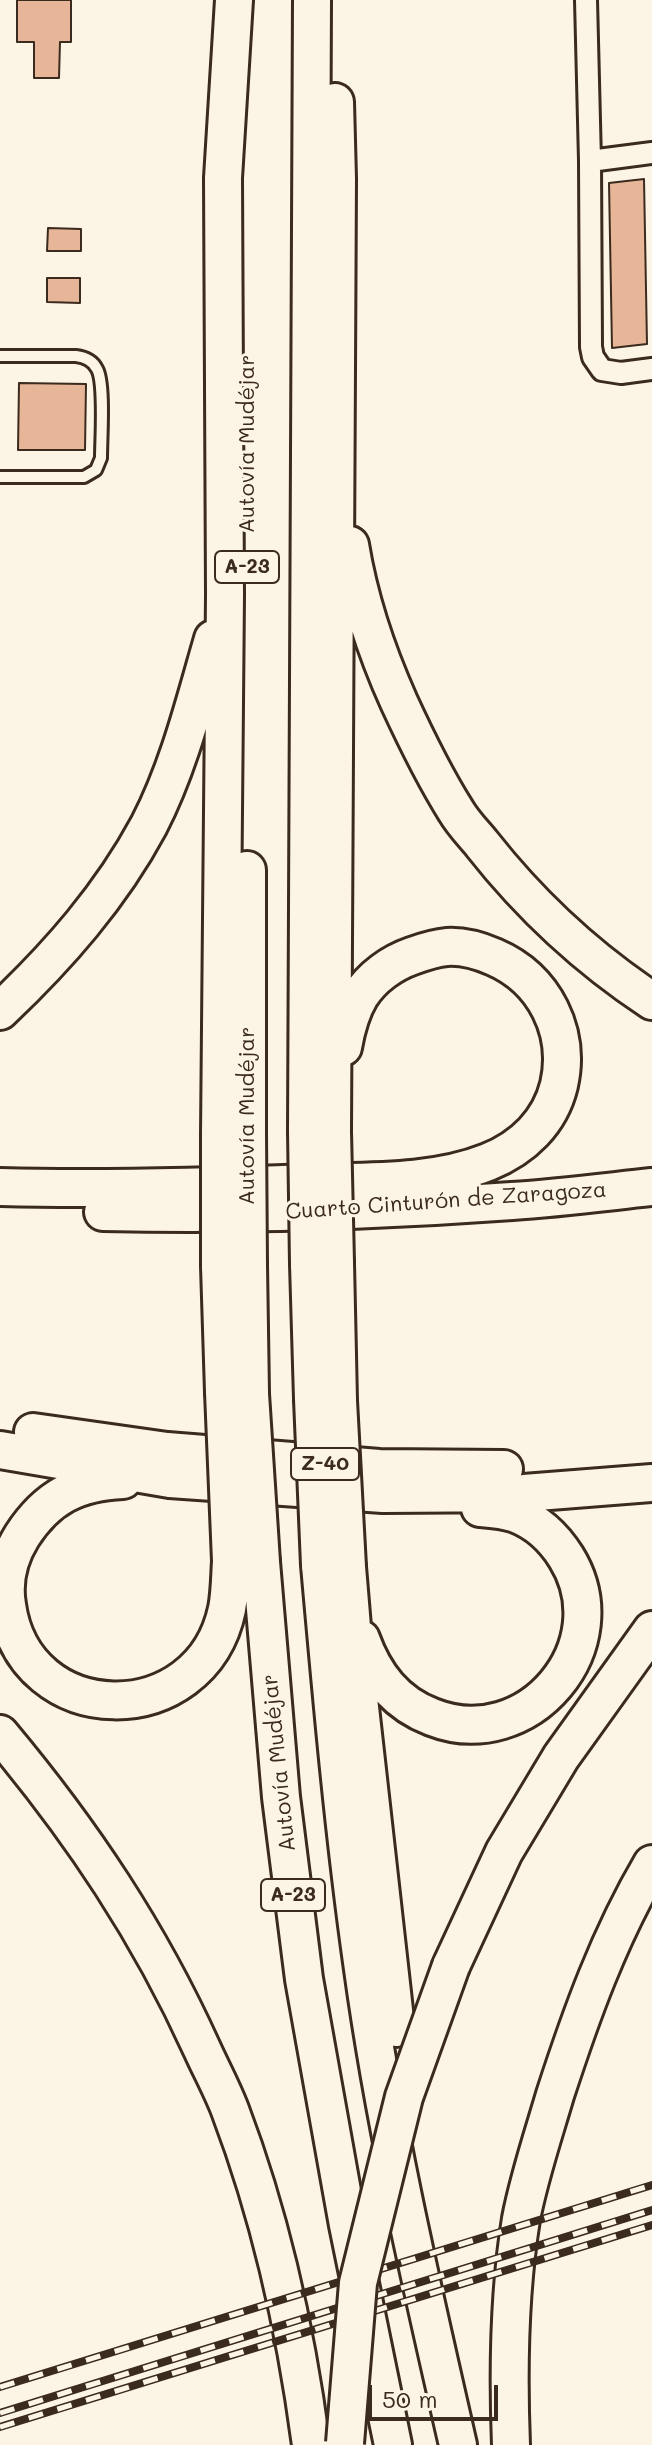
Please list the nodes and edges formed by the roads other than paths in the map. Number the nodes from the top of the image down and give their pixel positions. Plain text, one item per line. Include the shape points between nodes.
1 (234, 0) edge
2 (247, 0) edge
3 (312, 0) edge
4 (332, 0) edge
5 (586, 0) edge
6 (652, 153) edge
7 (590, 161) junction
8 (0, 356) edge
9 (652, 369) edge
10 (336, 398) junction
11 (0, 477) edge
12 (225, 595) junction
13 (652, 1001) edge
14 (0, 1011) edge
15 (324, 1122) junction
16 (233, 1133) junction
17 (0, 1187) edge
18 (652, 1187) edge
19 (0, 1210) edge
20 (0, 1425) edge
21 (0, 1450) edge
22 (652, 1460) edge
23 (170, 1479) junction
24 (652, 1483) edge
25 (383, 1494) junction
26 (246, 1562) junction
27 (339, 1577) junction
28 (652, 1630) edge
29 (0, 1734) edge
30 (652, 1864) edge
31 (334, 2444) edge
32 (393, 2445) edge
33 (458, 2445) edge
34 (511, 2445) edge

1 - 12 highway via 223,178
2 - 16 highway, Autovía Mudéjar / A-23
3 - 15 highway, A-23
4 - 10 highway
5 - 7 street
6 - 7 street
7 - 9 street via 593,357 602,370
8 - 11 lane via 82,357 94,364 101,379 101,458 96,470 84,477
10 - 13 highway via 355,573 381,663 417,741 457,813 506,874 561,931
10 - 15 highway
12 - 14 highway via 179,754 149,824 104,897 50,963
12 - 16 highway
15 - 17 highway via 362,993 393,965 449,947 471,949 509,963 550,1007 563,1062 544,1121 513,1149 467,1170 384,1181
15 - 27 highway, A-23, bridge via 326,1400
16 - 26 highway, Autovía Mudéjar / A-23, bridge
18 - 19 highway, Cuarto Cinturón de Zaragoza via 392,1208 178,1214
20 - 22 highway, Z-40 via 167,1451 379,1468 521,1469
21 - 23 highway
23 - 25 highway
23 - 26 highway via 89,1483 55,1499 28,1525 11,1558 6,1598 9,1621 28,1659 63,1688 92,1698 135,1701 159,1693 177,1684 209,1652
24 - 25 highway via 524,1493
25 - 27 highway via 513,1513 546,1533 570,1563 579,1589 581,1632 566,1671 520,1714 460,1725 420,1713 385,1686 373,1668
26 - 32 highway, Autovía Mudéjar / A-23 via 302,1963
27 - 33 highway, A-23 via 341,1797 363,1972 404,2205
28 - 31 highway, bridge via 561,1757 504,1852 451,1966 404,2097 358,2283
29 - 31 highway via 115,1885 177,1994 229,2109 276,2252 302,2375
30 - 34 highway via 595,1980 522,2217 513,2286

